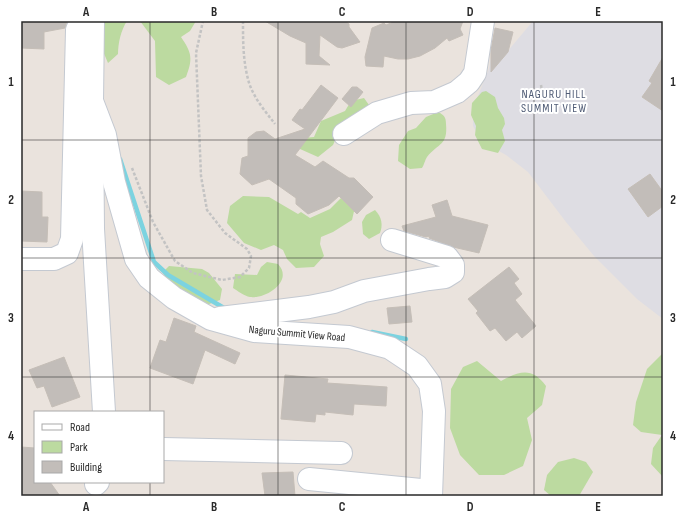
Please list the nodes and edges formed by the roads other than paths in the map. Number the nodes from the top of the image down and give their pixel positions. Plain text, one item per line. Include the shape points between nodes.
1 (81, 21) edge
2 (93, 21) edge
3 (483, 21) edge
4 (92, 101) junction
5 (344, 134) dead end
6 (392, 240) dead end
7 (21, 259) edge
8 (211, 319) junction
9 (104, 411) edge
10 (164, 449) edge
11 (341, 453) dead end
12 (309, 479) dead end
13 (431, 493) edge

1 - 7 street via 77,30 72,239 67,253 54,259
2 - 4 street, Naguru Summit View Road
3 - 5 street via 475,73 457,92 434,102 411,103 377,113
4 - 8 street, Naguru Summit View Road via 104,135 114,182 136,259 149,278 174,298
4 - 9 street via 93,229
6 - 8 street via 447,257 453,265 454,272 445,277 364,291 334,302 309,307
8 - 13 street, Naguru Summit View Road via 254,331 349,337 390,348 417,366 430,384 434,411
10 - 11 street
12 - 13 street

